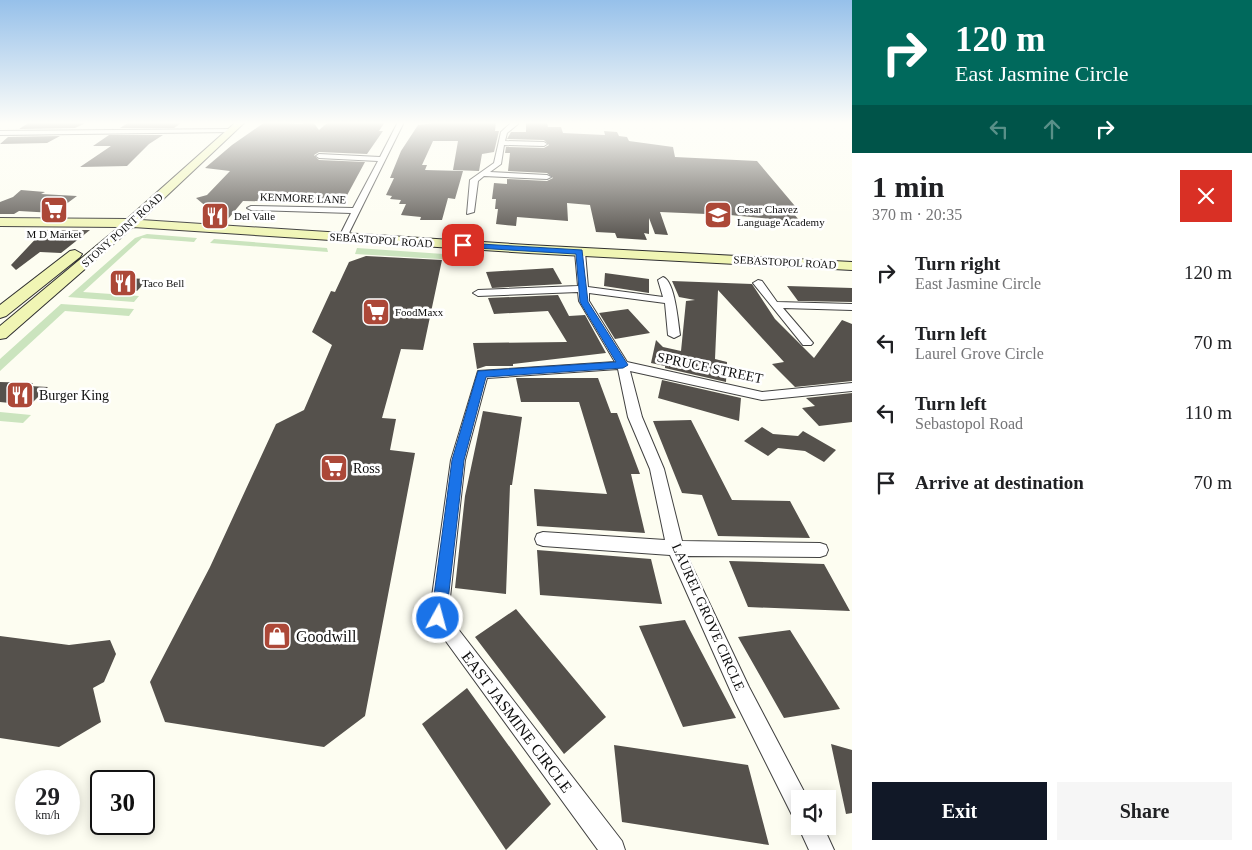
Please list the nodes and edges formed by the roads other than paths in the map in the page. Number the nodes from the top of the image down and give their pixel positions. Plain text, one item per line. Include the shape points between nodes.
1 (183, 162) edge
2 (185, 162) edge
3 (196, 162) edge
4 (381, 162) edge
5 (498, 162) edge
6 (186, 173) junction
7 (482, 174) junction
8 (547, 177) dead end
9 (251, 208) dead end
10 (355, 211) junction
11 (470, 212) dead end
12 (0, 222) edge
13 (115, 222) junction
14 (130, 223) junction
15 (343, 237) junction
16 (580, 252) junction
17 (852, 266) edge
18 (664, 280) dead end
19 (758, 283) dead end
20 (583, 289) junction
21 (478, 294) dead end
22 (670, 301) junction
23 (774, 305) junction
24 (852, 307) edge
25 (0, 313) edge
26 (0, 334) edge
27 (674, 336) dead end
28 (807, 343) dead end
29 (623, 365) junction
30 (852, 387) edge
31 (543, 539) dead end
32 (675, 548) junction
33 (820, 550) dead end
34 (791, 790) edge
35 (814, 835) edge
36 (613, 850) edge
37 (822, 850) edge

1 - 13 main road, STONY POINT ROAD
2 - 6 main road via 179,170
3 - 6 main road, STONY POINT ROAD
4 - 10 street, KENMORE LANE
5 - 7 street
6 - 14 main road, STONY POINT ROAD
7 - 8 street
7 - 11 street via 474,180
9 - 10 street, KENMORE LANE
10 - 15 street, KENMORE LANE
12 - 13 main road, SEBASTOPOL ROAD
13 - 14 main road, SEBASTOPOL ROAD
13 - 25 main road, STONY POINT ROAD
14 - 15 main road, SEBASTOPOL ROAD
14 - 26 main road, STONY POINT ROAD
15 - 16 main road, SEBASTOPOL ROAD
16 - 17 main road, SEBASTOPOL ROAD
16 - 20 street, LAUREL GROVE CIRCLE
18 - 22 street
19 - 23 street
20 - 21 street
20 - 22 street
20 - 29 street, LAUREL GROVE CIRCLE via 584,302
22 - 27 street
23 - 24 street
23 - 28 street
29 - 30 street, SPRUCE STREET via 762,396
29 - 32 street, LAUREL GROVE CIRCLE via 635,417 657,469
29 - 36 street, EAST JASMINE CIRCLE via 482,374 458,460 438,618
31 - 32 street
32 - 33 street
32 - 34 street, LAUREL GROVE CIRCLE via 742,694
35 - 37 street

